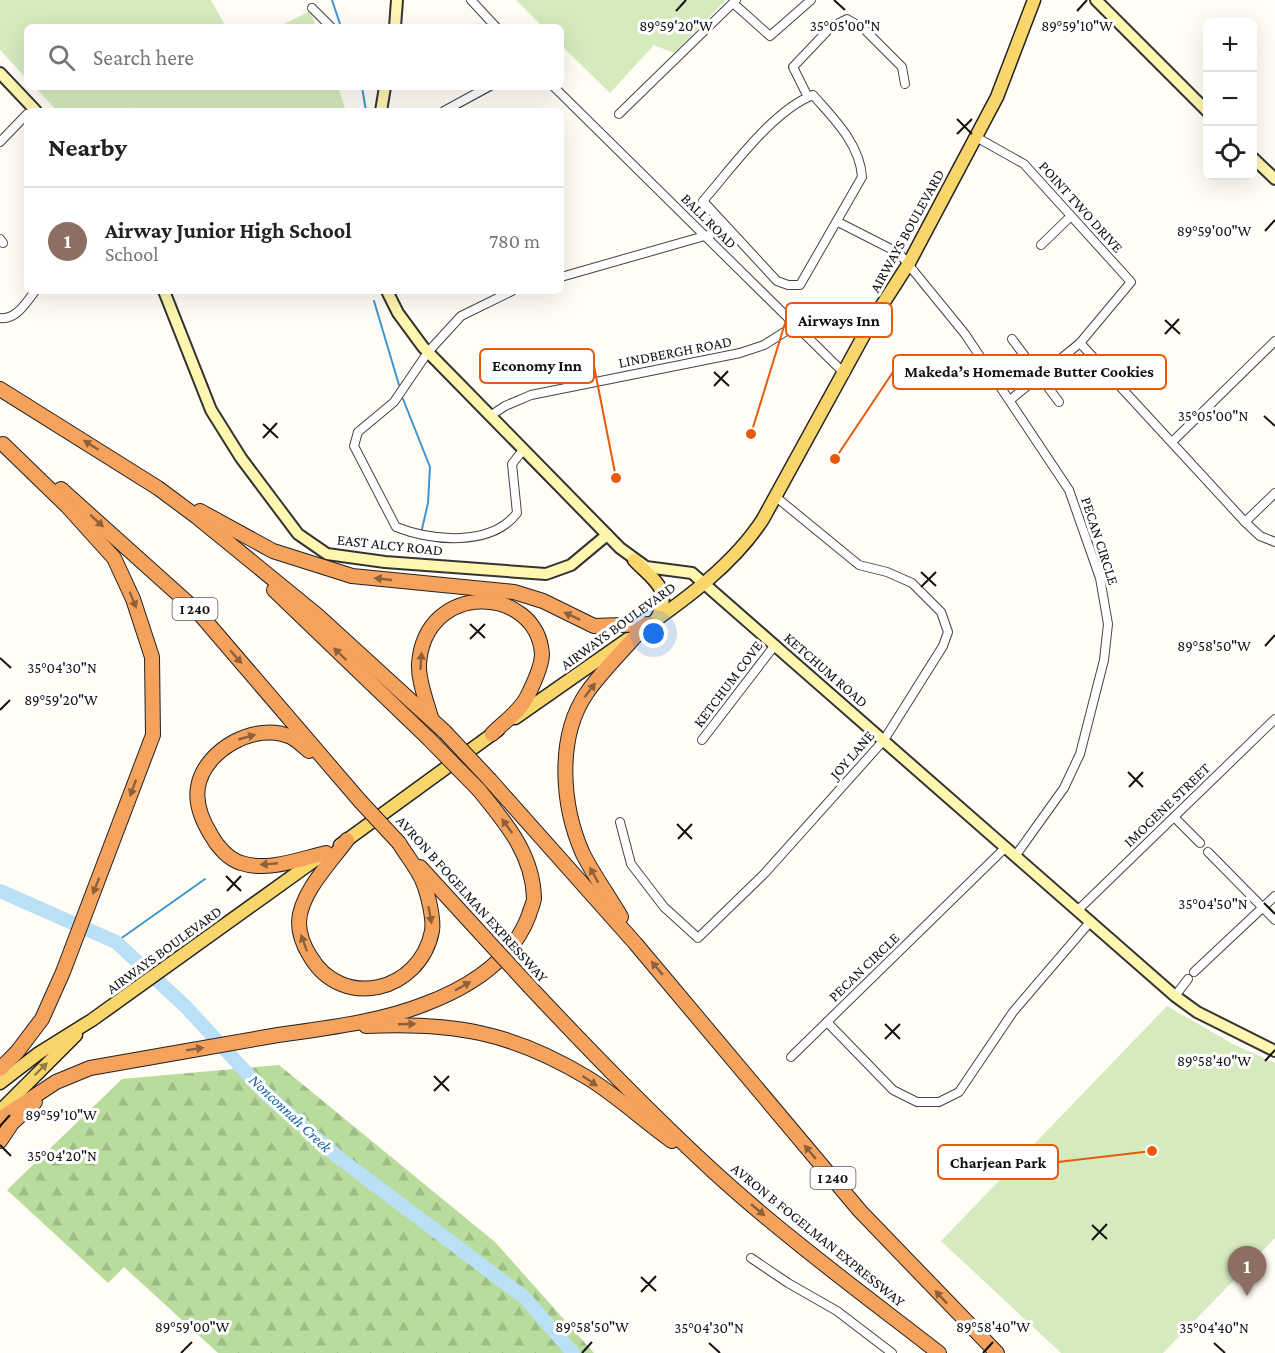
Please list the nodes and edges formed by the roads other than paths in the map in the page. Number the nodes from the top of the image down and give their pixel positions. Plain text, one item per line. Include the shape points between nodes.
1 (397, 0) edge
2 (471, 0) edge
3 (811, 0) edge
4 (1034, 0) edge
5 (1096, 0) edge
6 (735, 2) edge
7 (312, 8) dead end
8 (328, 24) edge
9 (395, 24) edge
10 (493, 24) edge
11 (0, 73) edge
12 (905, 84) dead end
13 (384, 90) edge
14 (482, 90) edge
15 (557, 90) edge
16 (808, 97) junction
17 (1203, 107) edge
18 (29, 108) edge
19 (382, 108) edge
20 (450, 108) edge
21 (619, 114) dead end
22 (24, 119) edge
23 (976, 137) junction
24 (0, 142) edge
25 (1257, 162) edge
26 (1275, 179) edge
27 (1070, 217) junction
28 (838, 222) junction
29 (729, 229) junction
30 (708, 237) junction
31 (1041, 245) dead end
32 (909, 262) junction
33 (564, 276) edge
34 (33, 294) edge
35 (165, 294) edge
36 (388, 294) edge
37 (506, 294) edge
38 (0, 318) edge
39 (794, 326) junction
40 (1012, 339) dead end
41 (1275, 341) edge
42 (1080, 343) junction
43 (428, 352) junction
44 (845, 374) junction
45 (1039, 377) junction
46 (0, 389) edge
47 (1010, 400) junction
48 (1059, 402) dead end
49 (490, 416) junction
50 (2, 442) edge
51 (1172, 442) junction
52 (524, 450) junction
53 (158, 488) junction
54 (1275, 493) edge
55 (776, 497) junction
56 (1245, 522) junction
57 (608, 536) junction
58 (1275, 542) edge
59 (234, 547) junction
60 (634, 560) junction
61 (703, 583) junction
62 (649, 625) junction
63 (775, 645) junction
64 (431, 718) junction
65 (1275, 718) edge
66 (492, 734) junction
67 (702, 740) dead end
68 (884, 740) junction
69 (341, 779) junction
70 (1174, 817) junction
71 (620, 822) dead end
72 (347, 840) junction
73 (399, 843) junction
74 (1200, 843) dead end
75 (1006, 847) junction
76 (1208, 852) dead end
77 (326, 853) junction
78 (1016, 855) junction
79 (1275, 896) edge
80 (1263, 908) junction
81 (1077, 911) junction
82 (1275, 920) edge
83 (1090, 922) junction
84 (635, 943) junction
85 (1194, 972) dead end
86 (1188, 979) dead end
87 (1175, 996) junction
88 (92, 1020) junction
89 (827, 1022) junction
90 (322, 1028) junction
91 (1275, 1051) edge
92 (17, 1052) junction
93 (39, 1053) junction
94 (791, 1057) dead end
95 (0, 1061) edge
96 (0, 1069) edge
97 (56, 1082) junction
98 (0, 1083) edge
99 (0, 1090) edge
100 (0, 1111) edge
101 (0, 1119) edge
102 (0, 1140) edge
103 (714, 1172) junction
104 (751, 1258) dead end
105 (892, 1353) edge
106 (939, 1353) edge
107 (997, 1353) edge

1 - 9 main road
2 - 10 street
3 - 6 street via 770,36
4 - 23 main road, AIRWAYS BOULEVARD via 997,98
5 - 17 main road
6 - 21 street
7 - 8 street
11 - 18 main road
12 - 16 street via 902,68 863,28 847,19 831,27 793,67
13 - 19 main road
14 - 20 street
15 - 30 street, BALL ROAD
16 - 28 street via 813,95 840,127 861,160 862,177
16 - 29 street via 775,122 703,201
22 - 24 street
23 - 27 street, POINT TWO DRIVE via 1024,164
23 - 32 main road, AIRWAYS BOULEVARD
25 - 26 main road
27 - 31 street
27 - 42 street, POINT TWO DRIVE via 1131,282
28 - 29 street via 800,285 777,281
28 - 32 street, PECAN CIRCLE
29 - 30 street
30 - 33 street
30 - 39 street, BALL ROAD
32 - 44 main road, AIRWAYS BOULEVARD via 870,324
32 - 47 street, PECAN CIRCLE
34 - 38 street via 19,311
35 - 57 main road, EAST ALCY ROAD via 211,410 241,458 298,534 327,554 546,574 571,565
36 - 43 main road, KETCHUM ROAD
37 - 43 street via 461,316
39 - 44 street, BALL ROAD
39 - 49 street, LINDBERGH ROAD via 764,345 740,353 531,395
40 - 45 street
41 - 51 street
42 - 45 street
42 - 51 street
43 - 49 main road, KETCHUM ROAD
43 - 52 street via 394,402 366,424 355,440 357,455 396,527 441,537 462,537 478,536 501,526 517,513 512,464
44 - 55 main road, AIRWAYS BOULEVARD
45 - 47 street
45 - 48 street
53 -> 46 highway, I 240
47 - 78 street, PECAN CIRCLE via 1070,490 1100,578 1108,624 1104,660 1080,754 1064,788
49 - 52 main road, KETCHUM ROAD
50 -> 69 highway, AVRON B FOGELMAN EXPRESSWAY / I 240 via 76,502 198,612
50 -> 92 highway via 114,558 133,599 152,657 153,735 63,972 42,1019
51 - 56 street
52 - 57 main road, KETCHUM ROAD
53 - 59 highway, I 240
62 -> 53 highway via 594,626 543,601 514,592 352,576 273,551
54 - 56 street
55 - 61 main road, AIRWAYS BOULEVARD via 750,539
55 - 68 street, JOY LANE via 859,565 912,583 941,612 948,632 943,645
56 - 58 street via 1260,537
57 - 60 main road, KETCHUM ROAD
59 - 64 highway, I 240 via 317,615
90 -> 59 highway, bridge via 424,1005 455,991 497,965 524,927 534,899 526,859 511,830 479,790 273,590
60 - 61 main road, KETCHUM ROAD via 646,567 692,573
60 - 62 main road via 662,589 665,600
61 - 62 main road, AIRWAYS BOULEVARD
61 - 63 main road, KETCHUM ROAD
62 - 66 main road, AIRWAYS BOULEVARD
84 -> 62 highway via 576,837 566,764 575,718 586,695
63 - 67 street, KETCHUM COVE
63 - 68 main road, KETCHUM ROAD
64 -> 66 highway via 419,667 422,646 432,628 449,608 475,601 504,604 529,621 538,637 542,657 526,699
64 - 84 highway, I 240, bridge
65 - 70 street, IMOGENE STREET
66 - 72 main road, AIRWAYS BOULEVARD
68 - 71 street, JOY LANE via 765,873 698,938 664,907 631,864
68 - 75 main road, KETCHUM ROAD
69 - 73 highway, AVRON B FOGELMAN EXPRESSWAY / I 240, bridge
77 -> 69 highway via 267,866 240,863 218,847 202,819 198,787 212,759 227,746 241,737 267,732 292,737
70 - 74 street
70 - 81 street, IMOGENE STREET
73 -> 72 highway via 423,881 432,929 424,954 411,971 380,988 362,988 325,977 302,943 299,921 305,900
72 - 77 main road, AIRWAYS BOULEVARD
73 - 103 highway, AVRON B FOGELMAN EXPRESSWAY / I 240, bridge via 590,1052
75 - 78 main road, KETCHUM ROAD
75 - 89 street, PECAN CIRCLE
76 - 80 street
77 - 88 main road, AIRWAYS BOULEVARD
78 - 81 main road, KETCHUM ROAD
79 - 80 street
80 - 82 street
80 - 85 street
81 - 83 main road, KETCHUM ROAD
83 - 87 main road, KETCHUM ROAD
83 - 89 street via 1013,1012 959,1092 939,1102 917,1102 893,1090
107 -> 84 highway, I 240 via 860,1211
86 - 87 street
87 - 91 main road, KETCHUM ROAD via 1197,1012
88 - 93 main road, AIRWAYS BOULEVARD
100 -> 88 main road
89 - 94 street, PECAN CIRCLE
97 -> 90 highway via 90,1068 138,1058
90 -> 103 highway via 408,1024 457,1027 535,1049 589,1079
92 - 95 highway
92 - 96 highway
93 - 98 main road, AIRWAYS BOULEVARD
93 - 99 main road
97 - 101 highway
97 - 102 highway via 12,1123
103 -> 106 highway, AVRON B FOGELMAN EXPRESSWAY / I 240
104 - 105 street via 837,1311

